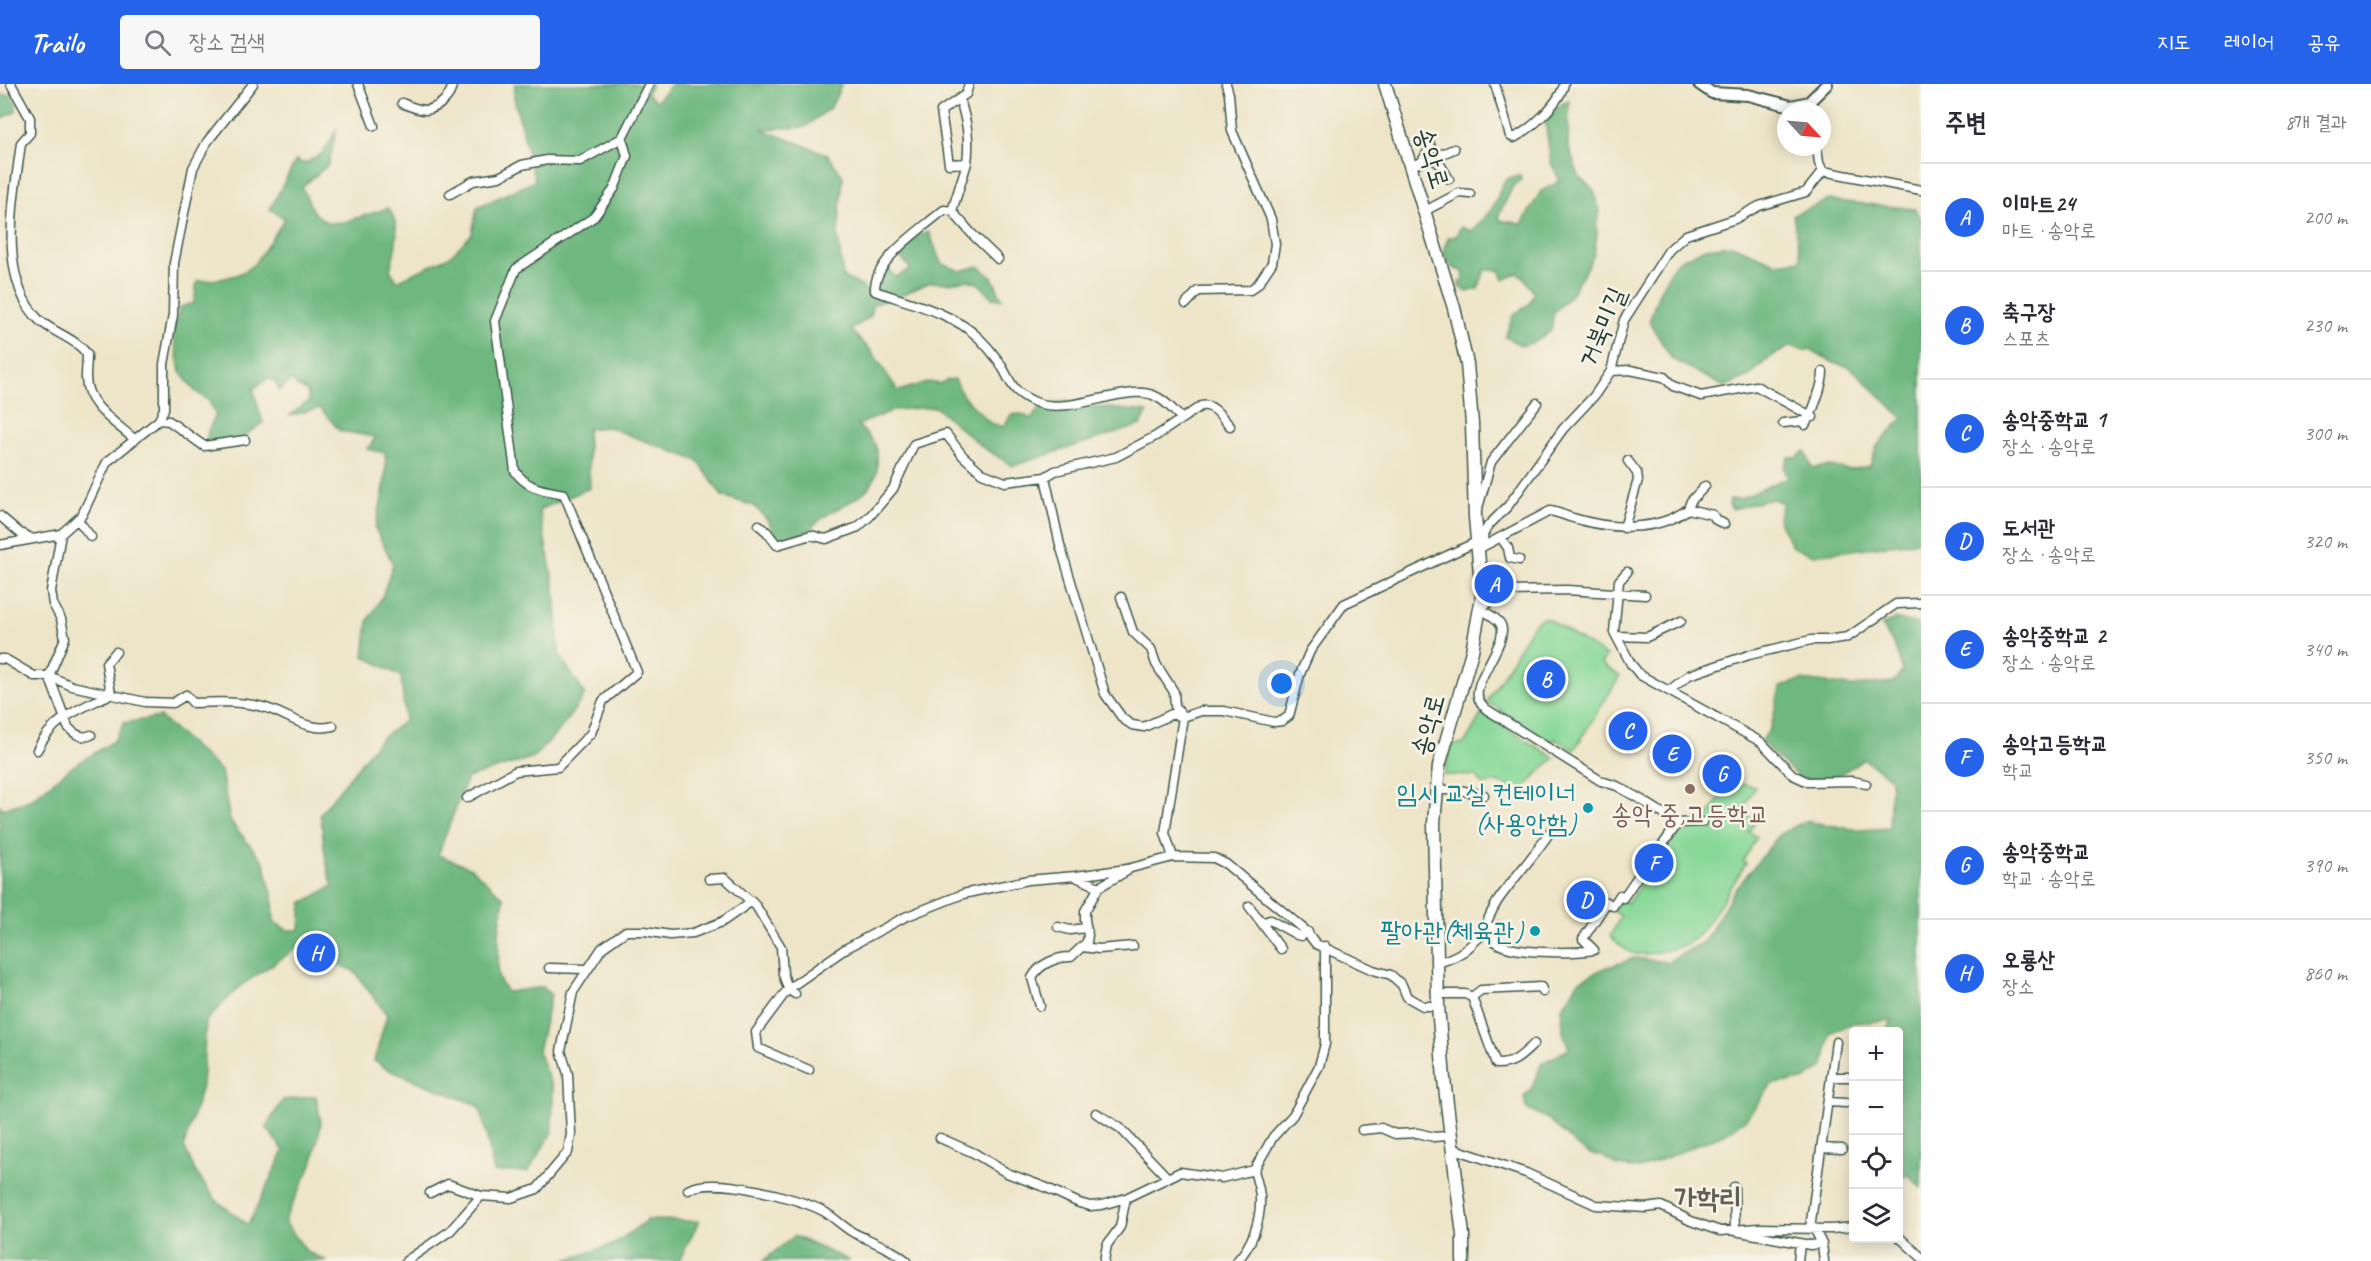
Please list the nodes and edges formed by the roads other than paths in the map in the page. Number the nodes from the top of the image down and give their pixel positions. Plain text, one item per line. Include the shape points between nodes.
1 (11, 84) edge
2 (253, 84) edge
3 (358, 84) edge
4 (452, 84) edge
5 (649, 84) edge
6 (969, 84) edge
7 (1226, 84) edge
8 (1384, 84) edge
9 (1495, 84) edge
10 (1564, 84) edge
11 (1699, 84) edge
12 (1827, 84) edge
13 (960, 100) junction
14 (1777, 102) edge
15 (1813, 102) edge
16 (402, 104) dead end
17 (374, 126) dead end
18 (622, 138) junction
19 (1427, 138) dead end
20 (1454, 149) dead end
21 (1818, 156) edge
22 (1432, 158) junction
23 (966, 163) junction
24 (1416, 164) junction
25 (1823, 171) junction
26 (1449, 179) dead end
27 (1921, 190) edge
28 (1470, 194) dead end
29 (450, 195) dead end
30 (952, 211) junction
31 (1425, 211) junction
32 (998, 259) dead end
33 (1186, 304) dead end
34 (1611, 371) junction
35 (1823, 372) dead end
36 (1537, 403) dead end
37 (1812, 416) junction
38 (1181, 418) junction
39 (159, 420) junction
40 (1783, 423) dead end
41 (1230, 426) dead end
42 (134, 439) junction
43 (245, 441) dead end
44 (1628, 460) dead end
45 (1045, 477) junction
46 (1705, 486) dead end
47 (1688, 509) junction
48 (0, 516) edge
49 (1475, 517) junction
50 (78, 520) junction
51 (1724, 524) dead end
52 (759, 525) dead end
53 (1624, 528) junction
54 (61, 534) junction
55 (91, 537) dead end
56 (31, 538) junction
57 (1501, 538) junction
58 (0, 545) edge
59 (1478, 547) junction
60 (1519, 560) dead end
61 (1628, 572) dead end
62 (1617, 593) junction
63 (1645, 595) dead end
64 (1121, 597) dead end
65 (1921, 603) edge
66 (1479, 608) junction
67 (1681, 621) dead end
68 (1616, 636) junction
69 (116, 652) dead end
70 (0, 659) edge
71 (50, 676) junction
72 (1670, 690) junction
73 (111, 694) junction
74 (1183, 717) junction
75 (63, 719) junction
76 (333, 726) dead end
77 (91, 735) dead end
78 (37, 750) dead end
79 (1866, 784) dead end
80 (1436, 790) junction
81 (1484, 795) dead end
82 (467, 798) dead end
83 (1702, 822) dead end
84 (1678, 823) junction
85 (1552, 829) dead end
86 (1173, 857) junction
87 (1132, 867) junction
88 (1076, 876) junction
89 (709, 879) dead end
90 (1099, 887) junction
91 (752, 901) junction
92 (1249, 906) dead end
93 (1262, 923) junction
94 (1058, 927) dead end
95 (1086, 928) junction
96 (1308, 932) junction
97 (1473, 943) junction
98 (1082, 946) junction
99 (1132, 946) dead end
100 (1325, 946) junction
101 (1281, 949) dead end
102 (1437, 963) junction
103 (549, 968) dead end
104 (586, 969) junction
105 (791, 991) junction
106 (1543, 992) dead end
107 (1472, 997) junction
108 (1435, 1000) junction
109 (1040, 1006) dead end
110 (1836, 1042) dead end
111 (1534, 1044) dead end
112 (809, 1070) dead end
113 (1831, 1077) junction
114 (1848, 1077) dead end
115 (1828, 1102) junction
116 (1846, 1103) dead end
117 (1096, 1113) dead end
118 (1362, 1130) dead end
119 (1446, 1136) junction
120 (940, 1138) dead end
121 (1452, 1148) junction
122 (1822, 1148) junction
123 (1842, 1149) dead end
124 (1254, 1170) junction
125 (1167, 1177) junction
126 (1734, 1187) dead end
127 (688, 1190) dead end
128 (430, 1192) dead end
129 (481, 1196) junction
130 (1126, 1198) junction
131 (1849, 1227) edge
132 (1812, 1228) junction
133 (1735, 1231) junction
134 (1903, 1240) edge
135 (1800, 1244) junction
136 (1822, 1244) junction
137 (1921, 1257) edge
138 (406, 1261) edge
139 (907, 1261) edge
140 (1104, 1261) edge
141 (1237, 1261) edge
142 (1461, 1261) edge
143 (1798, 1261) edge
144 (1824, 1261) edge

1 - 42 street via 30,118 30,133 21,143 9,267 22,299 38,320 80,345 87,354 88,392 96,405
2 - 39 street via 207,142 194,168 174,263 173,315 164,364 164,410
3 - 17 street
4 - 16 street via 444,100 426,110
5 - 18 street
6 - 13 street
7 - 33 street via 1232,130 1271,219 1275,244 1272,263 1250,290 1198,291
8 - 24 main road, 송악로
8 - 59 main road via 1462,355
9 - 10 street via 1510,136 1514,138 1554,104
11 - 14 street via 1712,93 1748,94
12 - 15 street
13 - 23 street via 968,125
13 - 23 street via 941,111 950,165
18 - 29 street via 580,161 547,160 522,165 499,177 473,181
18 - 82 street via 627,156 614,189 594,217 516,269 495,321 515,471 531,487 564,494 638,672 603,701 591,733 558,767 516,771
19 - 24 street via 1431,147
20 - 22 street
21 - 25 street
22 - 24 street
22 - 26 street
23 - 30 street
24 - 31 main road, 송악로
25 - 27 street
25 - 34 street, 거북미길 via 1806,192 1686,235 1669,250 1624,320
28 - 31 street, 송악로 via 1459,193
30 - 32 street
30 - 38 street via 940,213 884,263 875,291 956,321 997,359 1010,386 1035,402 1072,405 1123,394 1153,395
31 - 49 main road, 송악로 via 1467,364
34 - 37 street via 1630,370 1664,377 1674,386 1701,396 1756,386
34 - 59 street, 거북미길 via 1508,506 1488,526
35 - 37 street
36 - 49 street, 송악로 via 1491,462
37 - 40 street via 1805,425 1803,421
38 - 41 street via 1206,404
38 - 45 street via 1116,457 1055,471
39 - 42 street
39 - 43 street via 169,421 204,446
42 - 50 street via 107,462
44 - 53 street via 1638,480
45 - 52 street via 1005,482 982,473 946,434 914,444 893,489 858,527 826,539 811,535 777,545
45 - 74 street via 1060,545 1105,694 1132,725 1144,727 1172,714
46 - 47 street
47 - 51 street via 1713,515
47 - 53 street via 1657,523
48 - 56 street
49 - 59 main road, 송악로
50 - 54 street
50 - 55 street
53 - 57 street via 1550,511
54 - 56 street
54 - 71 street via 51,591 64,638
56 - 58 street
57 - 59 street
57 - 60 street via 1510,558
59 - 66 main road, 송악로 via 1482,597
59 - 74 street via 1344,604 1310,651 1289,716 1282,721 1224,711 1200,711
59 - 108 main road via 1472,625 1434,773 1430,854
61 - 62 street via 1619,581
62 - 63 street
62 - 66 street via 1509,591
62 - 68 street
64 - 74 street via 1133,632 1152,649
65 - 72 street via 1896,604 1848,637 1811,640 1749,655 1689,675
66 - 80 main road, 송악로 via 1472,651 1444,743
66 - 84 street via 1500,622 1503,630 1478,691 1486,709 1601,781 1640,798
67 - 68 street via 1647,637
68 - 72 street via 1640,675
69 - 73 street via 106,663
70 - 71 street via 34,676
71 - 73 street via 72,686
71 - 75 street
72 - 79 street via 1761,742 1793,775 1808,782
73 - 75 street
73 - 76 street via 162,704 186,695 194,703 261,706 312,727
74 - 86 street via 1165,833
75 - 77 street via 73,733
75 - 78 street via 52,726
80 - 81 street
80 - 102 main road, 송악로
83 - 84 street
84 - 97 street via 1658,853 1650,850 1644,857 1641,862 1645,866 1623,898 1620,895 1613,906 1607,902 1583,939 1594,950 1566,953 1499,945 1494,941 1499,926 1491,927
85 - 97 street via 1498,900
86 - 87 street
86 - 96 street via 1214,858 1226,864
87 - 88 street
87 - 90 street
88 - 90 street
88 - 105 street via 1028,880 963,894 895,922 845,950
89 - 91 street via 725,878
90 - 95 street via 1085,911
91 - 104 street via 722,922 693,933 626,932 602,948
91 - 105 street via 780,947 783,974
92 - 93 street
93 - 96 street via 1270,920 1300,936
93 - 101 street
94 - 95 street
95 - 98 street via 1089,935
96 - 100 street via 1316,944
97 - 102 street via 1452,959
98 - 99 street
98 - 109 street via 1071,957 1060,957 1035,971 1032,978
100 - 108 street via 1391,975 1402,985 1407,997 1423,1006
100 - 124 street via 1321,1058 1293,1115 1273,1137
102 - 108 main road, 송악로
103 - 104 street
104 - 129 street via 573,992 561,1051 568,1074 568,1152 537,1189 511,1198
105 - 112 street via 756,1032 758,1048
106 - 107 street via 1541,987 1481,990
107 - 108 street via 1465,994
107 - 111 street via 1496,1064 1515,1062
108 - 119 main road
108 - 121 main road, 송악로
110 - 113 street
113 - 114 street
113 - 115 street
115 - 116 street
115 - 122 street
117 - 125 street via 1120,1128
118 - 119 street via 1381,1128 1395,1134
119 - 142 main road
120 - 130 street via 1007,1173 1079,1203 1102,1205
121 - 133 street via 1526,1173 1596,1205 1661,1206 1720,1232
121 - 142 main road, 송악로 via 1462,1235
122 - 123 street
122 - 132 street
124 - 125 street via 1222,1178 1180,1172
124 - 141 street via 1260,1198 1256,1228 1247,1250
125 - 130 street
126 - 133 street
127 - 139 street via 693,1186 724,1185 787,1197 822,1211
128 - 129 street via 448,1184
129 - 138 street via 450,1231
130 - 140 street via 1120,1227 1107,1245
131 - 132 street
132 - 133 street
132 - 136 street
133 - 135 street
134 - 137 street
135 - 136 street
135 - 143 street
136 - 144 street

